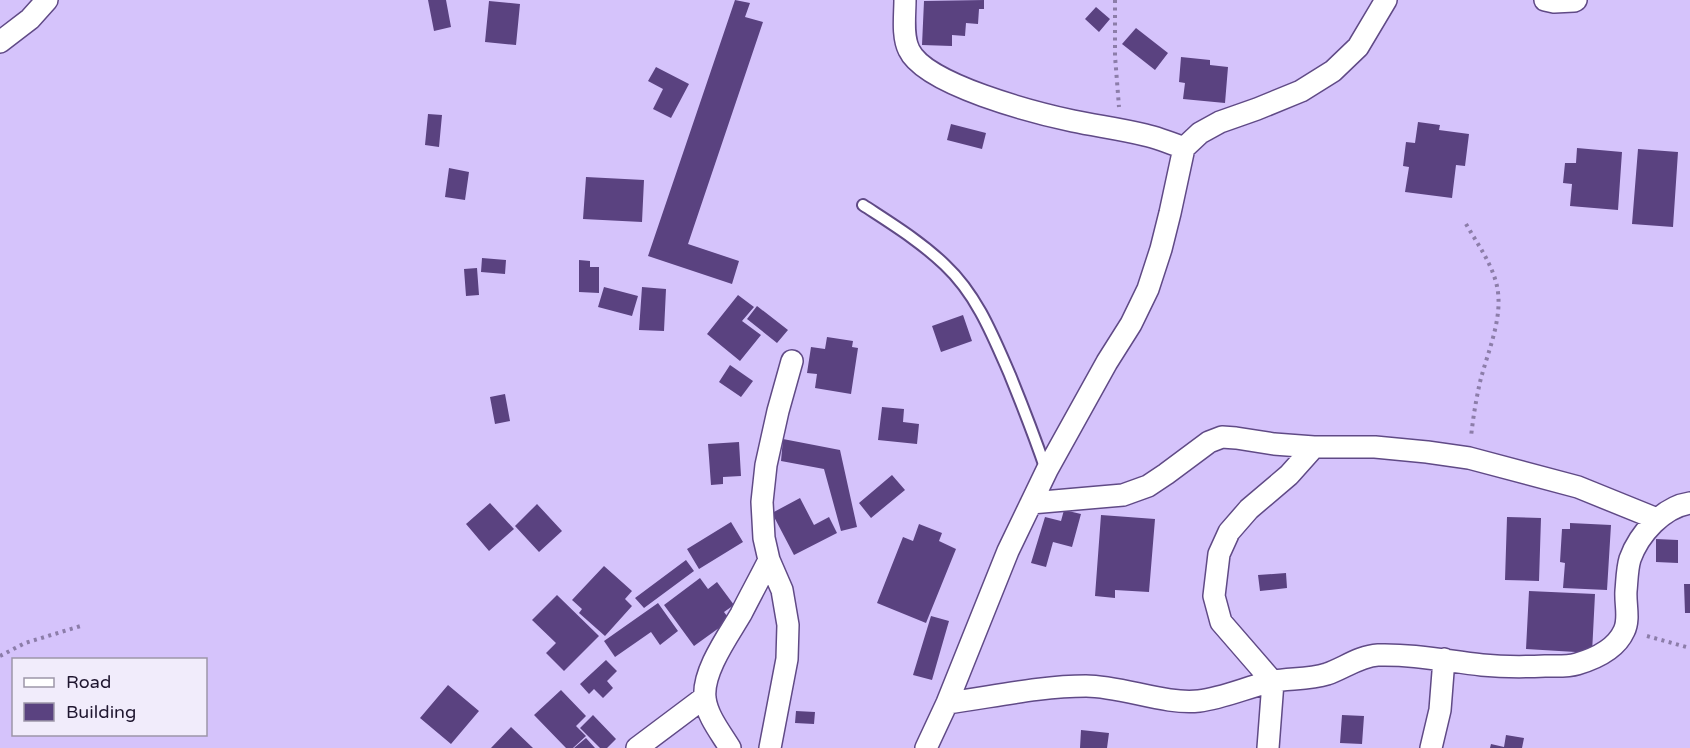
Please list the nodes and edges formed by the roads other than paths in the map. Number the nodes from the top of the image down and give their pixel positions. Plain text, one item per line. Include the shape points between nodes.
1 (47, 0) edge
2 (905, 0) edge
3 (1386, 0) edge
4 (1545, 0) edge
5 (1576, 0) edge
6 (0, 42) edge
7 (1184, 148) junction
8 (863, 206) dead end
9 (792, 361) dead end
10 (1314, 447) junction
11 (1047, 470) junction
12 (1031, 503) junction
13 (1690, 503) edge
14 (1657, 519) junction
15 (769, 560) junction
16 (1444, 659) junction
17 (1273, 682) junction
18 (705, 697) junction
19 (946, 703) junction
20 (637, 748) edge
21 (730, 748) edge
22 (770, 748) edge
23 (926, 748) edge
24 (1268, 748) edge
25 (1431, 748) edge

1 - 6 street via 30,20
2 - 7 street via 906,42 913,57 948,81 1053,116 1161,139
3 - 7 street via 1358,47 1333,71 1301,91 1220,122
4 - 5 street
7 - 11 street via 1148,289
8 - 11 lane via 914,238 971,295 990,329
9 - 15 street via 771,443 762,502
10 - 12 street via 1222,437 1209,441 1148,486 1123,495
10 - 14 street via 1375,447 1469,458 1578,487
10 - 17 street via 1289,475 1249,509 1229,532 1220,554 1214,596 1221,622
11 - 12 street
12 - 19 street
13 - 14 street via 1679,504
14 - 16 street via 1630,560 1624,631 1603,653 1575,665 1525,667
15 - 18 street via 709,672
15 - 22 street via 782,590 788,625 787,659
16 - 17 street via 1374,656 1323,675
16 - 25 street via 1440,710
17 - 19 street via 1197,701 1087,686
17 - 24 street
18 - 20 street
18 - 21 street via 708,710
19 - 23 street

